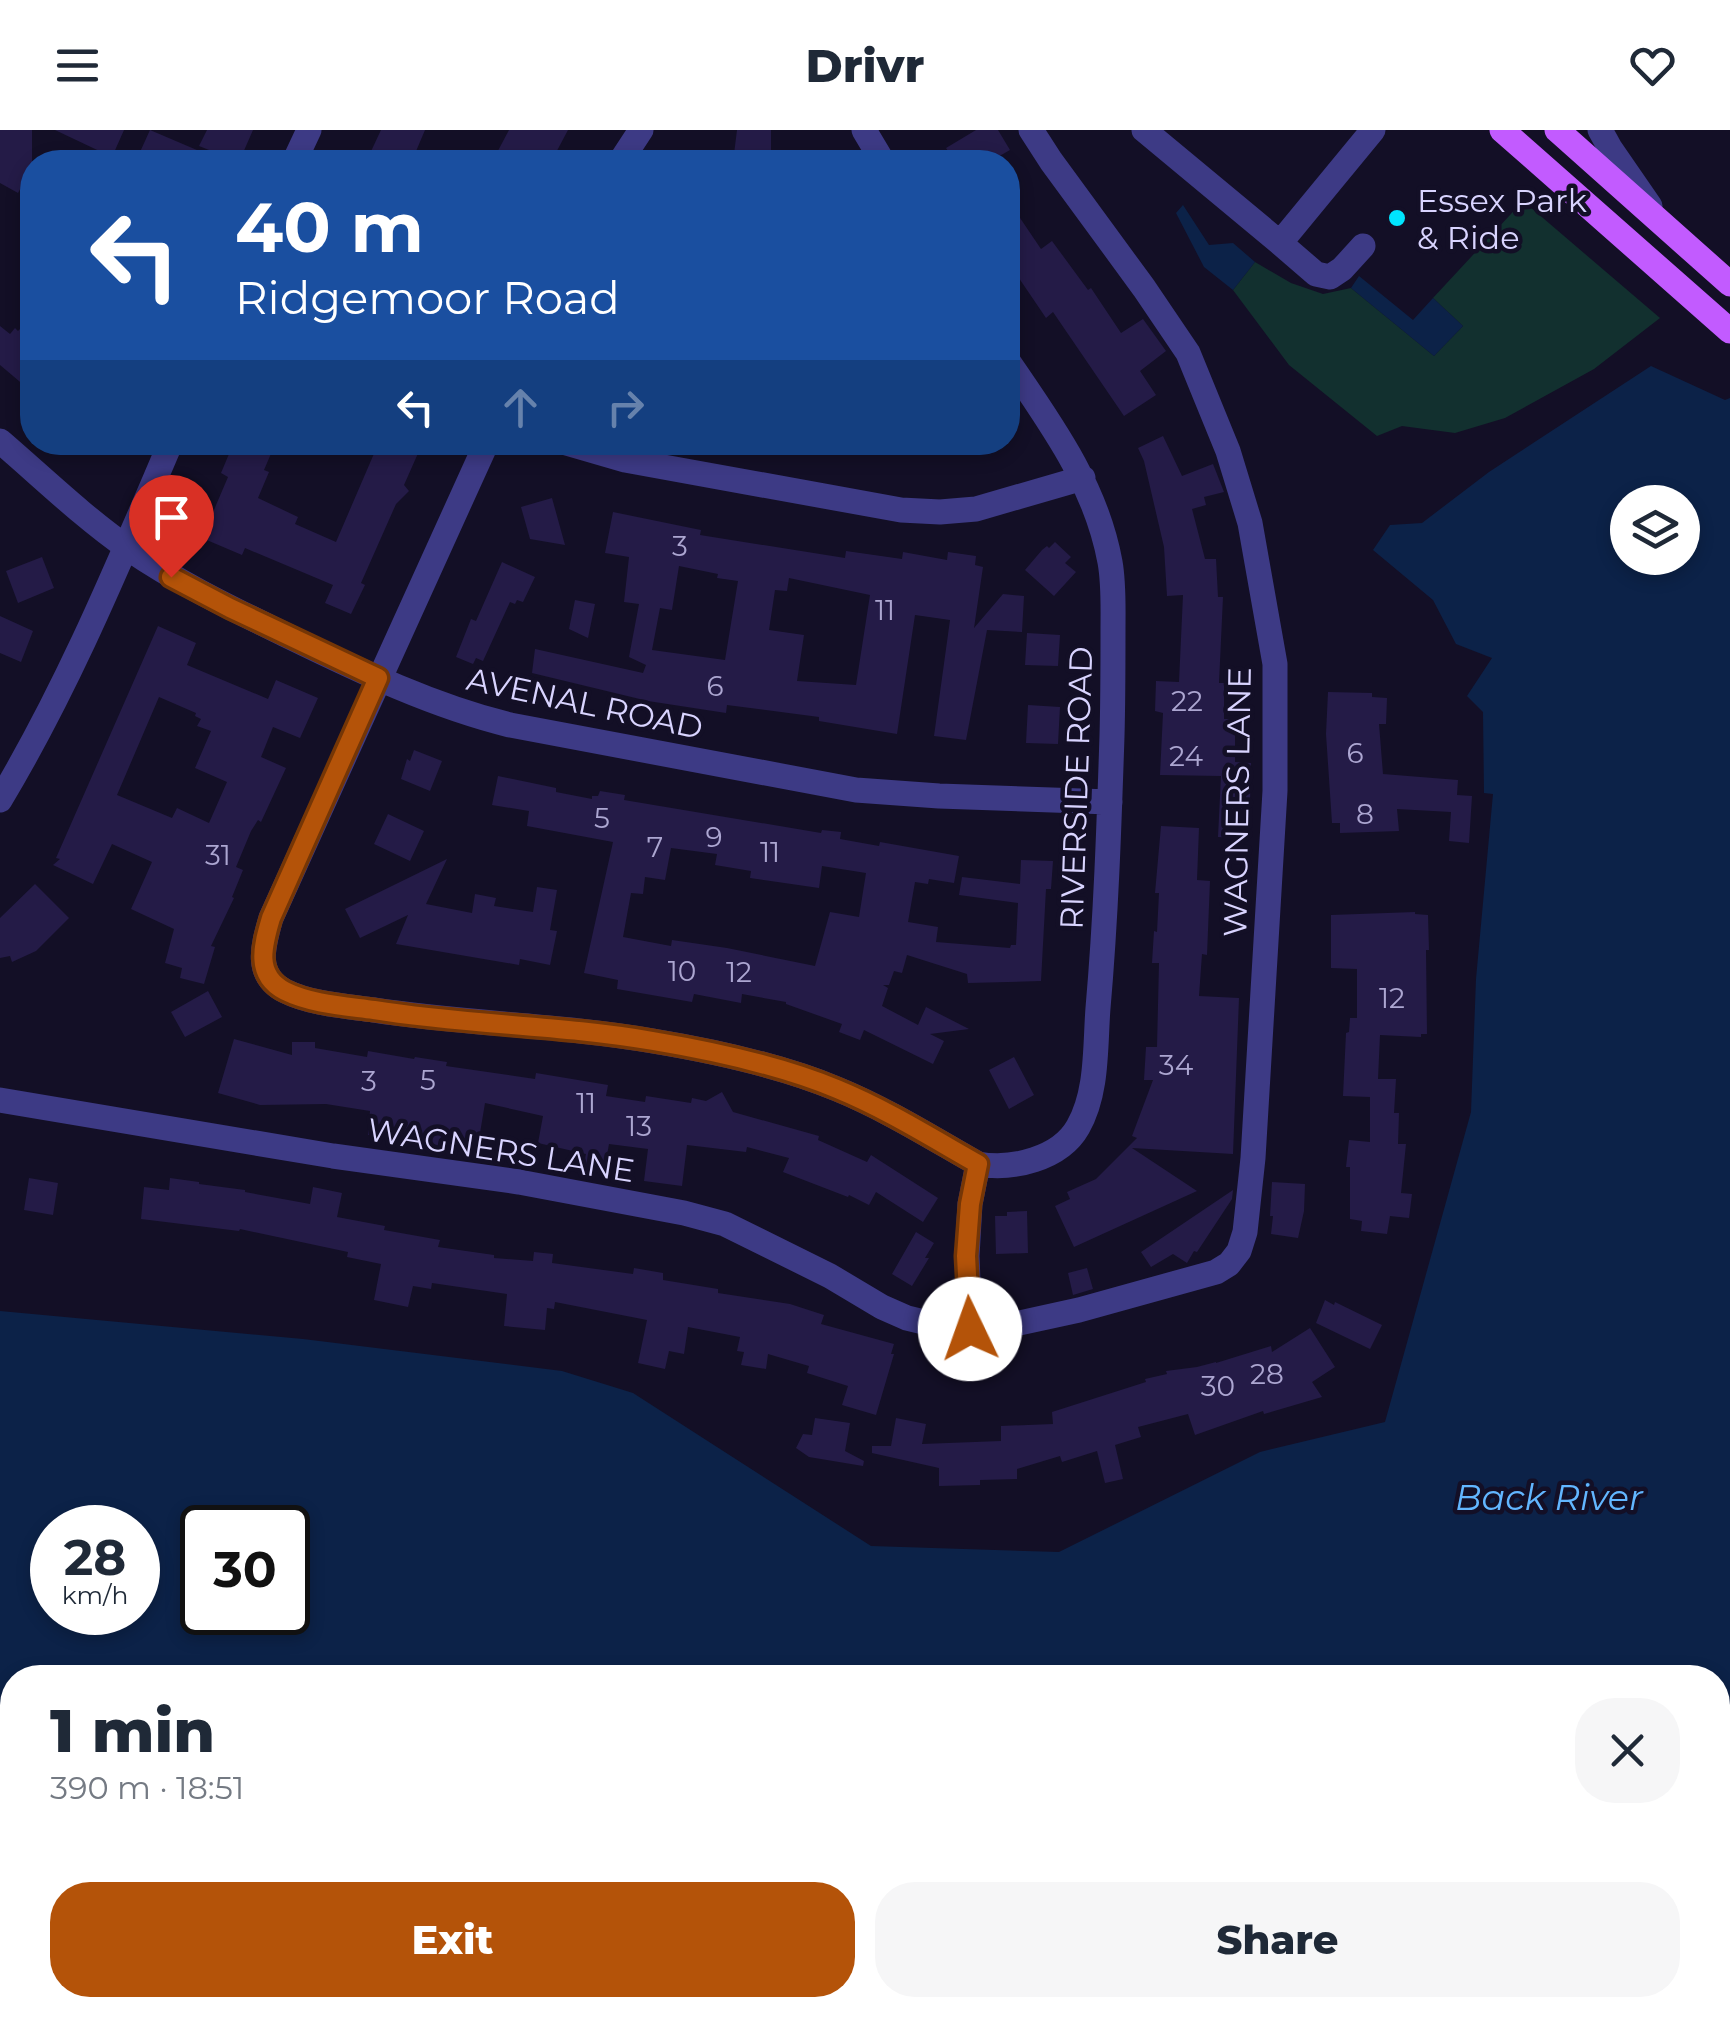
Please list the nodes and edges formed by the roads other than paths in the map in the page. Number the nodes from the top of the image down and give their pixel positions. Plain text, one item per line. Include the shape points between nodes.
1 (1032, 130) edge
2 (1144, 130) edge
3 (1373, 130) edge
4 (1502, 130) edge
5 (1557, 130) edge
6 (1600, 130) edge
7 (1664, 227) junction
8 (1280, 243) junction
9 (1363, 246) dead end
10 (1727, 282) edge
11 (1730, 331) edge
12 (1020, 378) edge
13 (0, 441) edge
14 (165, 455) edge
15 (481, 455) edge
16 (608, 455) edge
17 (1082, 478) junction
18 (126, 547) junction
19 (378, 678) junction
20 (0, 800) edge
21 (1110, 802) junction
22 (0, 1100) edge
23 (978, 1164) junction
24 (970, 1329) junction

1 - 24 street, WAGNERS LANE via 1188,353 1228,451 1250,523 1275,664 1275,791 1253,1158 1239,1252 1198,1278 1031,1321
2 - 8 street
3 - 8 street
4 - 11 main road
5 - 7 main road
6 - 7 street
7 - 10 main road
8 - 9 street via 1316,274 1330,276
12 - 17 street, RIVERSIDE ROAD
13 - 18 street, AVENAL ROAD
14 - 18 street
15 - 19 street
16 - 17 street via 940,512 976,509
17 - 21 street, RIVERSIDE ROAD via 1110,563 1113,595
18 - 19 street, AVENAL ROAD via 230,608
18 - 20 street
19 - 21 street, AVENAL ROAD via 510,726 856,790
19 - 23 street via 271,918 261,960 269,980 303,998 345,1006 652,1041 805,1076
21 - 23 street, RIVERSIDE ROAD via 1103,956 1084,1117 1069,1140 1042,1156
22 - 24 street, WAGNERS LANE via 684,1213 724,1224 906,1318
23 - 24 street via 966,1256

